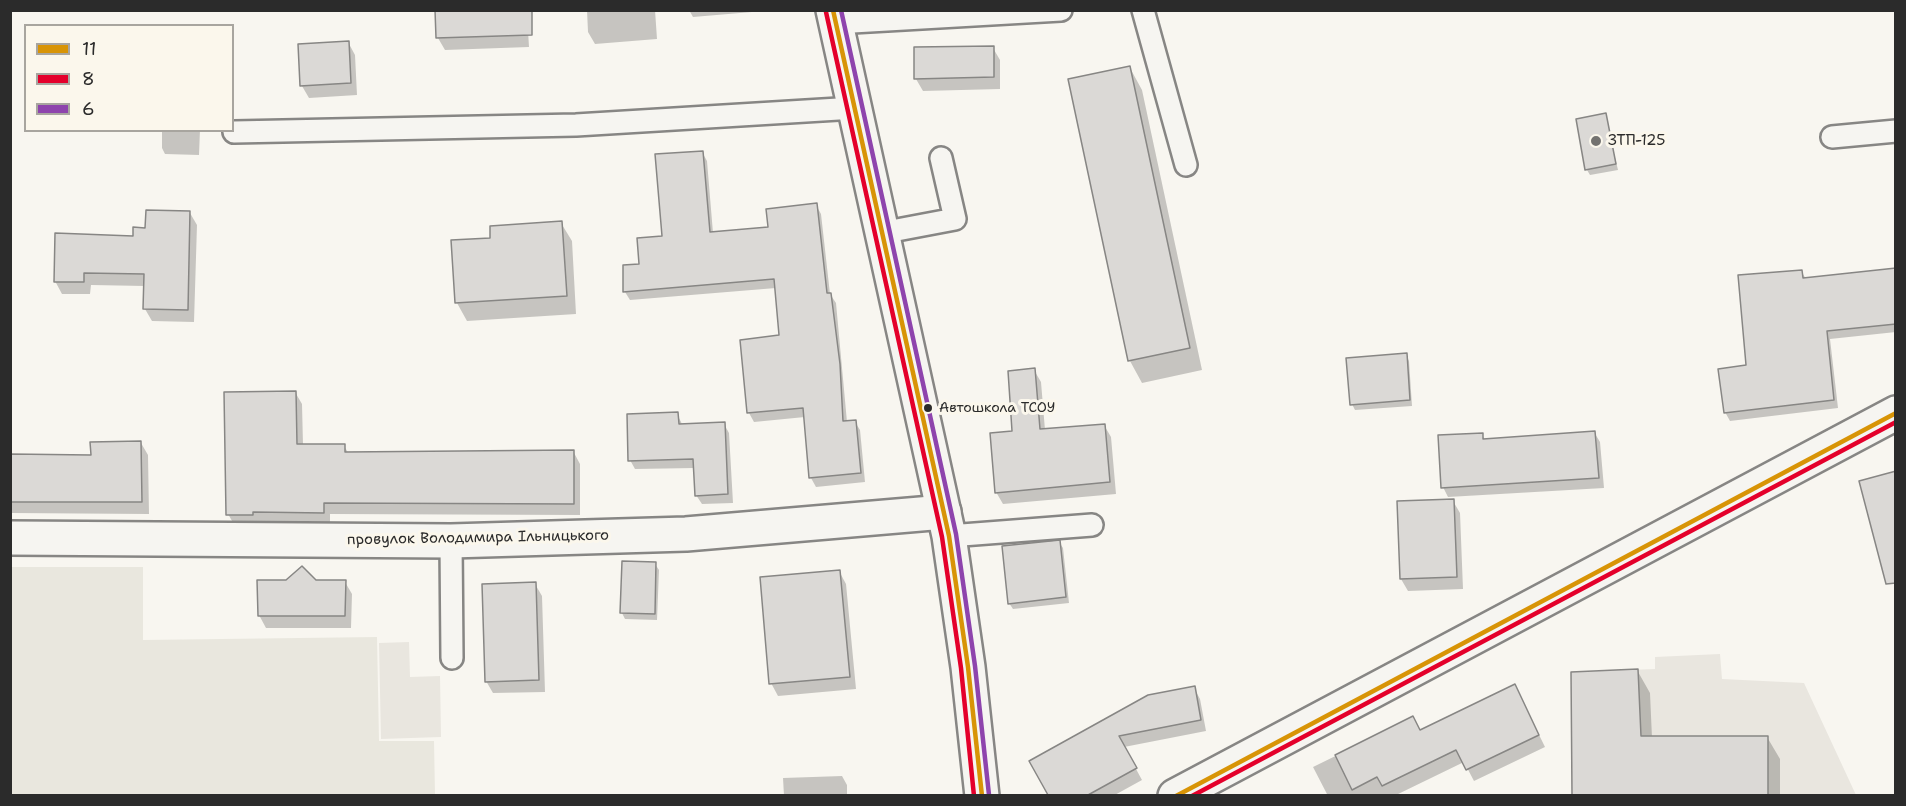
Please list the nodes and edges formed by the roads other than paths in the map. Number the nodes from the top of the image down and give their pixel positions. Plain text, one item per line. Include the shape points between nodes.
1 (1061, 10) edge
2 (1143, 10) edge
3 (834, 17) edge
4 (855, 108) junction
5 (1896, 131) edge
6 (234, 132) dead end
7 (1832, 137) dead end
8 (941, 158) dead end
9 (1186, 165) dead end
10 (881, 233) junction
11 (1896, 413) edge
12 (947, 524) junction
13 (1092, 525) dead end
14 (10, 538) edge
15 (451, 541) junction
16 (452, 657) dead end
17 (982, 795) edge
18 (1175, 795) edge

1 - 3 lane
2 - 9 lane
3 - 4 main road
4 - 6 lane via 576,125
4 - 10 main road
5 - 7 lane
8 - 10 lane via 955,219
10 - 12 main road
11 - 18 main road
12 - 13 lane
12 - 15 main road, провулок Володимира Ільницького
12 - 17 main road via 969,667
14 - 15 main road, провулок Володимира Ільницького
15 - 16 lane

